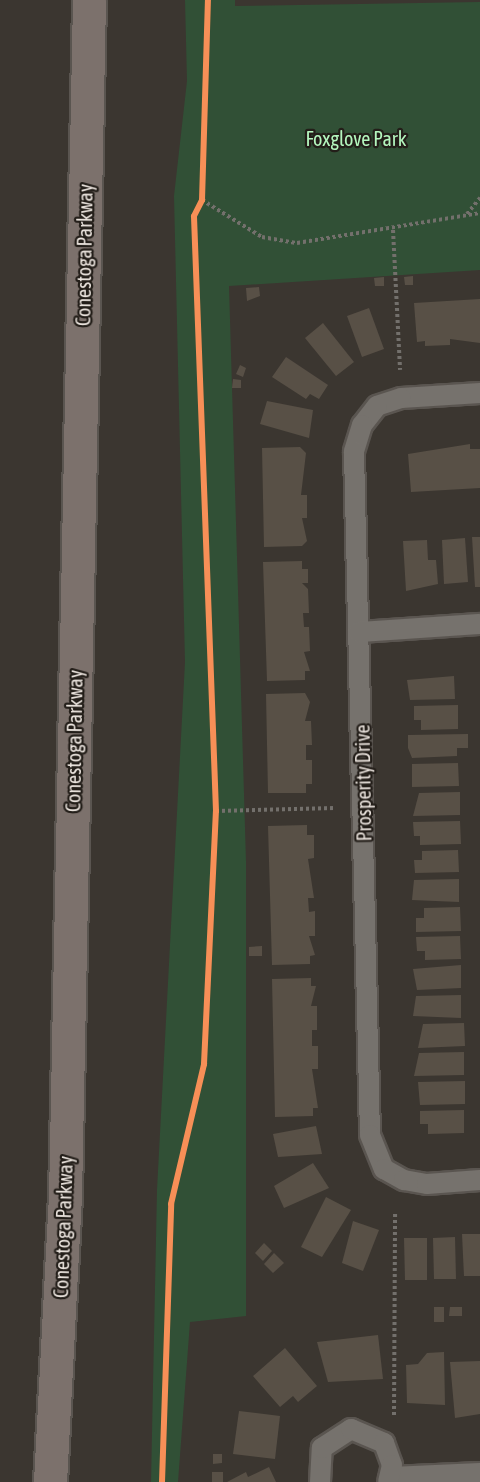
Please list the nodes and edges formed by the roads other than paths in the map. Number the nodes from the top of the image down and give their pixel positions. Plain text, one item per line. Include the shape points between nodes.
1 (89, 0) edge
2 (480, 393) edge
3 (480, 624) edge
4 (359, 633) junction
5 (480, 1180) edge
6 (480, 1473) edge
7 (390, 1480) edge
8 (50, 1482) edge
9 (320, 1482) edge

1 - 8 highway, Conestoga Parkway via 65,1196
2 - 4 street, Prosperity Drive via 401,398 377,406 362,425 354,452
3 - 4 street
4 - 5 street, Prosperity Drive via 370,1135 384,1169 404,1180 427,1184
6 - 7 street
7 - 9 street via 384,1443 351,1429 322,1448

